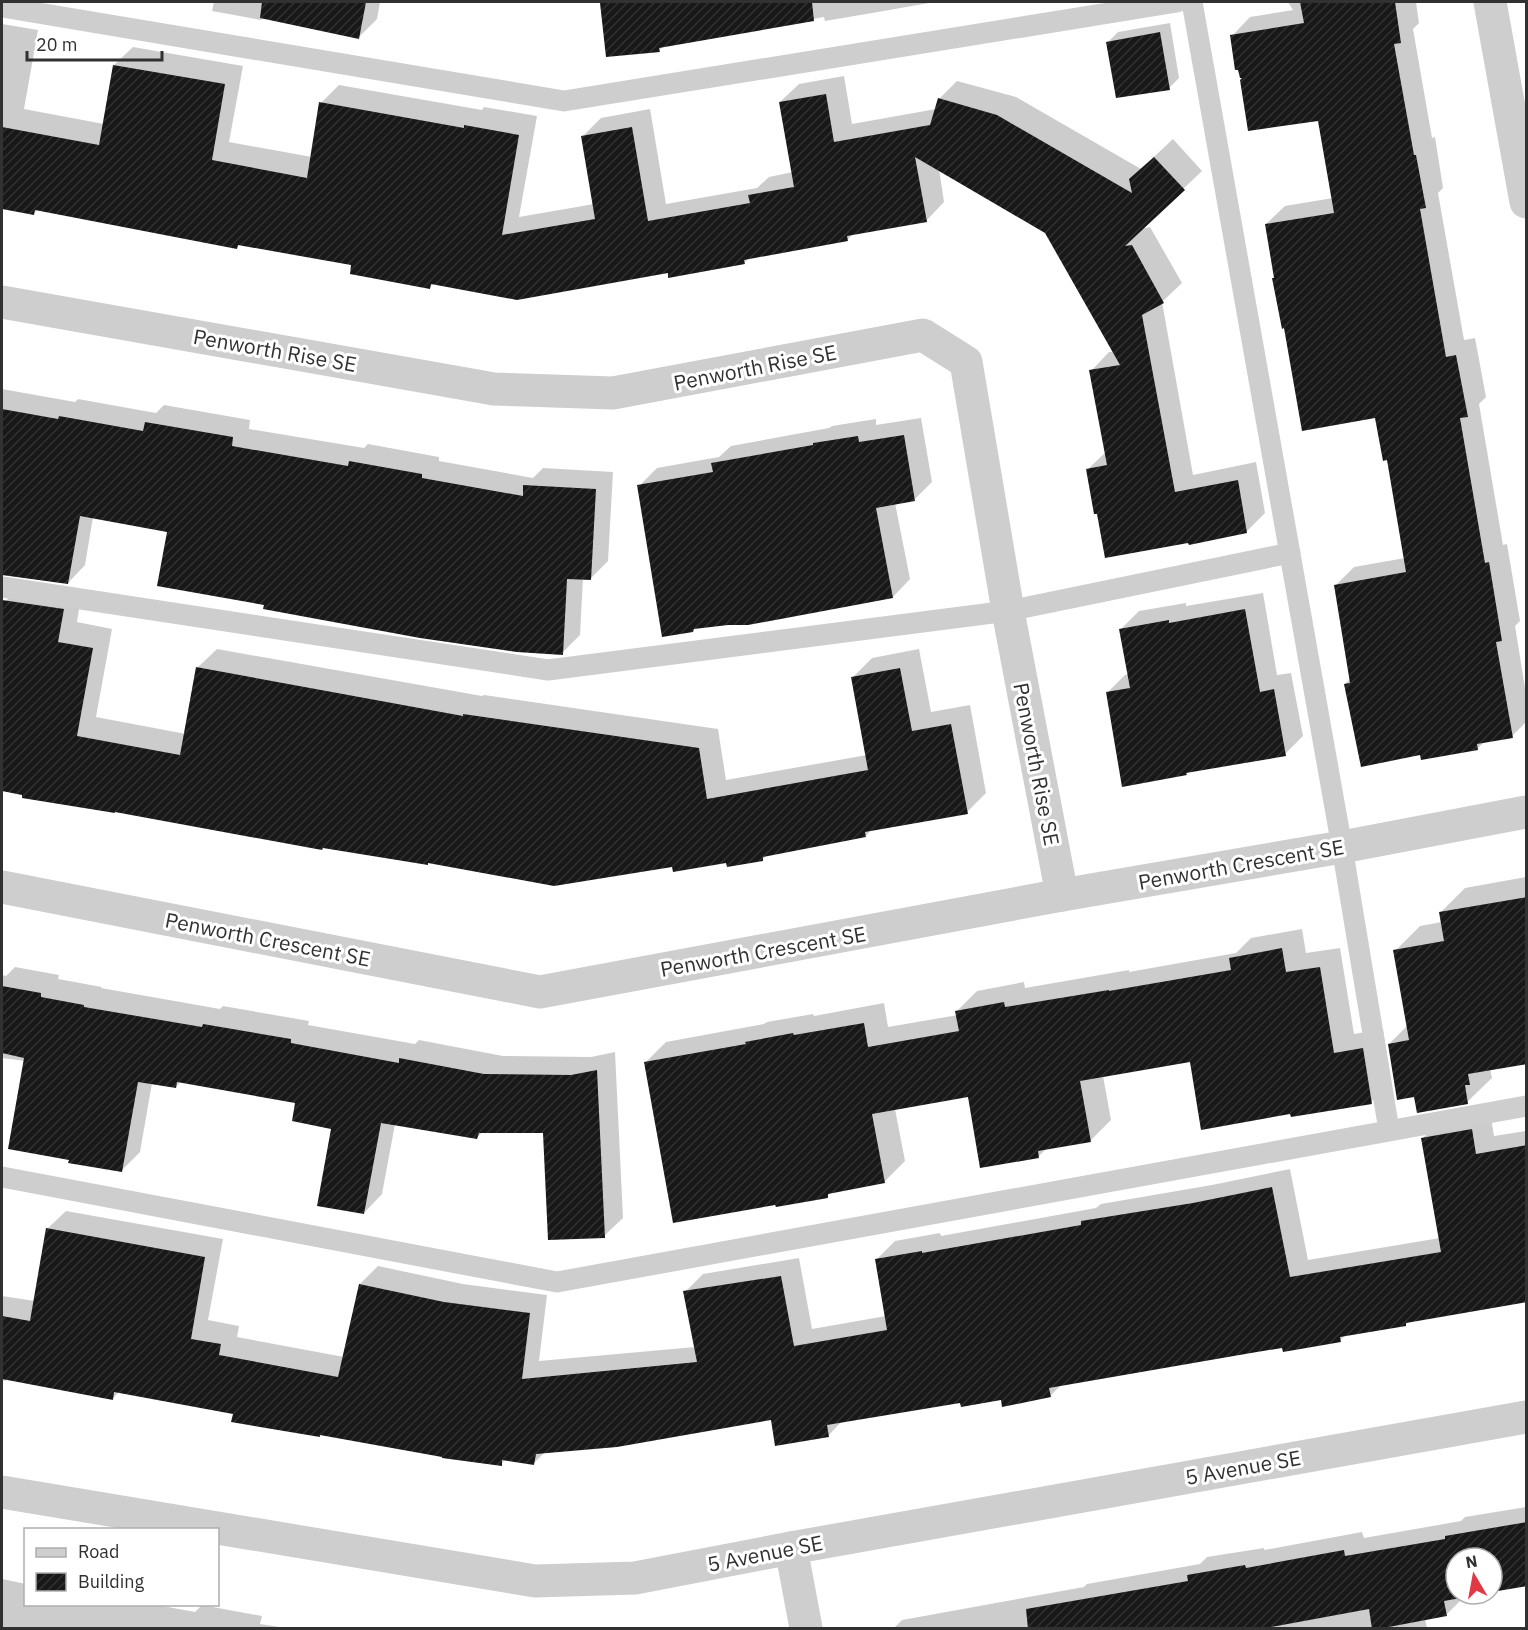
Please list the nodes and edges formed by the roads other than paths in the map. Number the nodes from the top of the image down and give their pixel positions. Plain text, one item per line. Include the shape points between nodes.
1 (1178, 2) edge
2 (1192, 2) edge
3 (1490, 2) edge
4 (2, 7) edge
5 (1527, 202) edge
6 (2, 302) edge
7 (1290, 553) junction
8 (2, 586) edge
9 (1008, 611) junction
10 (1527, 812) edge
11 (1342, 847) junction
12 (2, 887) edge
13 (1062, 895) junction
14 (1527, 1106) edge
15 (1389, 1130) junction
16 (2, 1177) edge
17 (1527, 1417) edge
18 (2, 1492) edge
19 (218, 1528) edge
20 (219, 1528) edge
21 (791, 1548) junction
22 (806, 1629) edge

1 - 4 lane via 564,101
2 - 7 lane
3 - 5 street
6 - 9 street, Penworth Rise SE via 494,389 613,393 923,335 966,362
7 - 9 lane
7 - 11 lane
8 - 9 lane via 548,669
9 - 13 street, Penworth Rise SE
10 - 11 street, Penworth Crescent SE
11 - 13 street, Penworth Crescent SE
11 - 15 lane
12 - 13 street, Penworth Crescent SE via 540,992
14 - 15 lane
15 - 16 lane via 557,1282
17 - 21 street, 5 Avenue SE
18 - 19 street, 5 Avenue SE
20 - 21 street, 5 Avenue SE via 535,1581 635,1578
21 - 22 street

